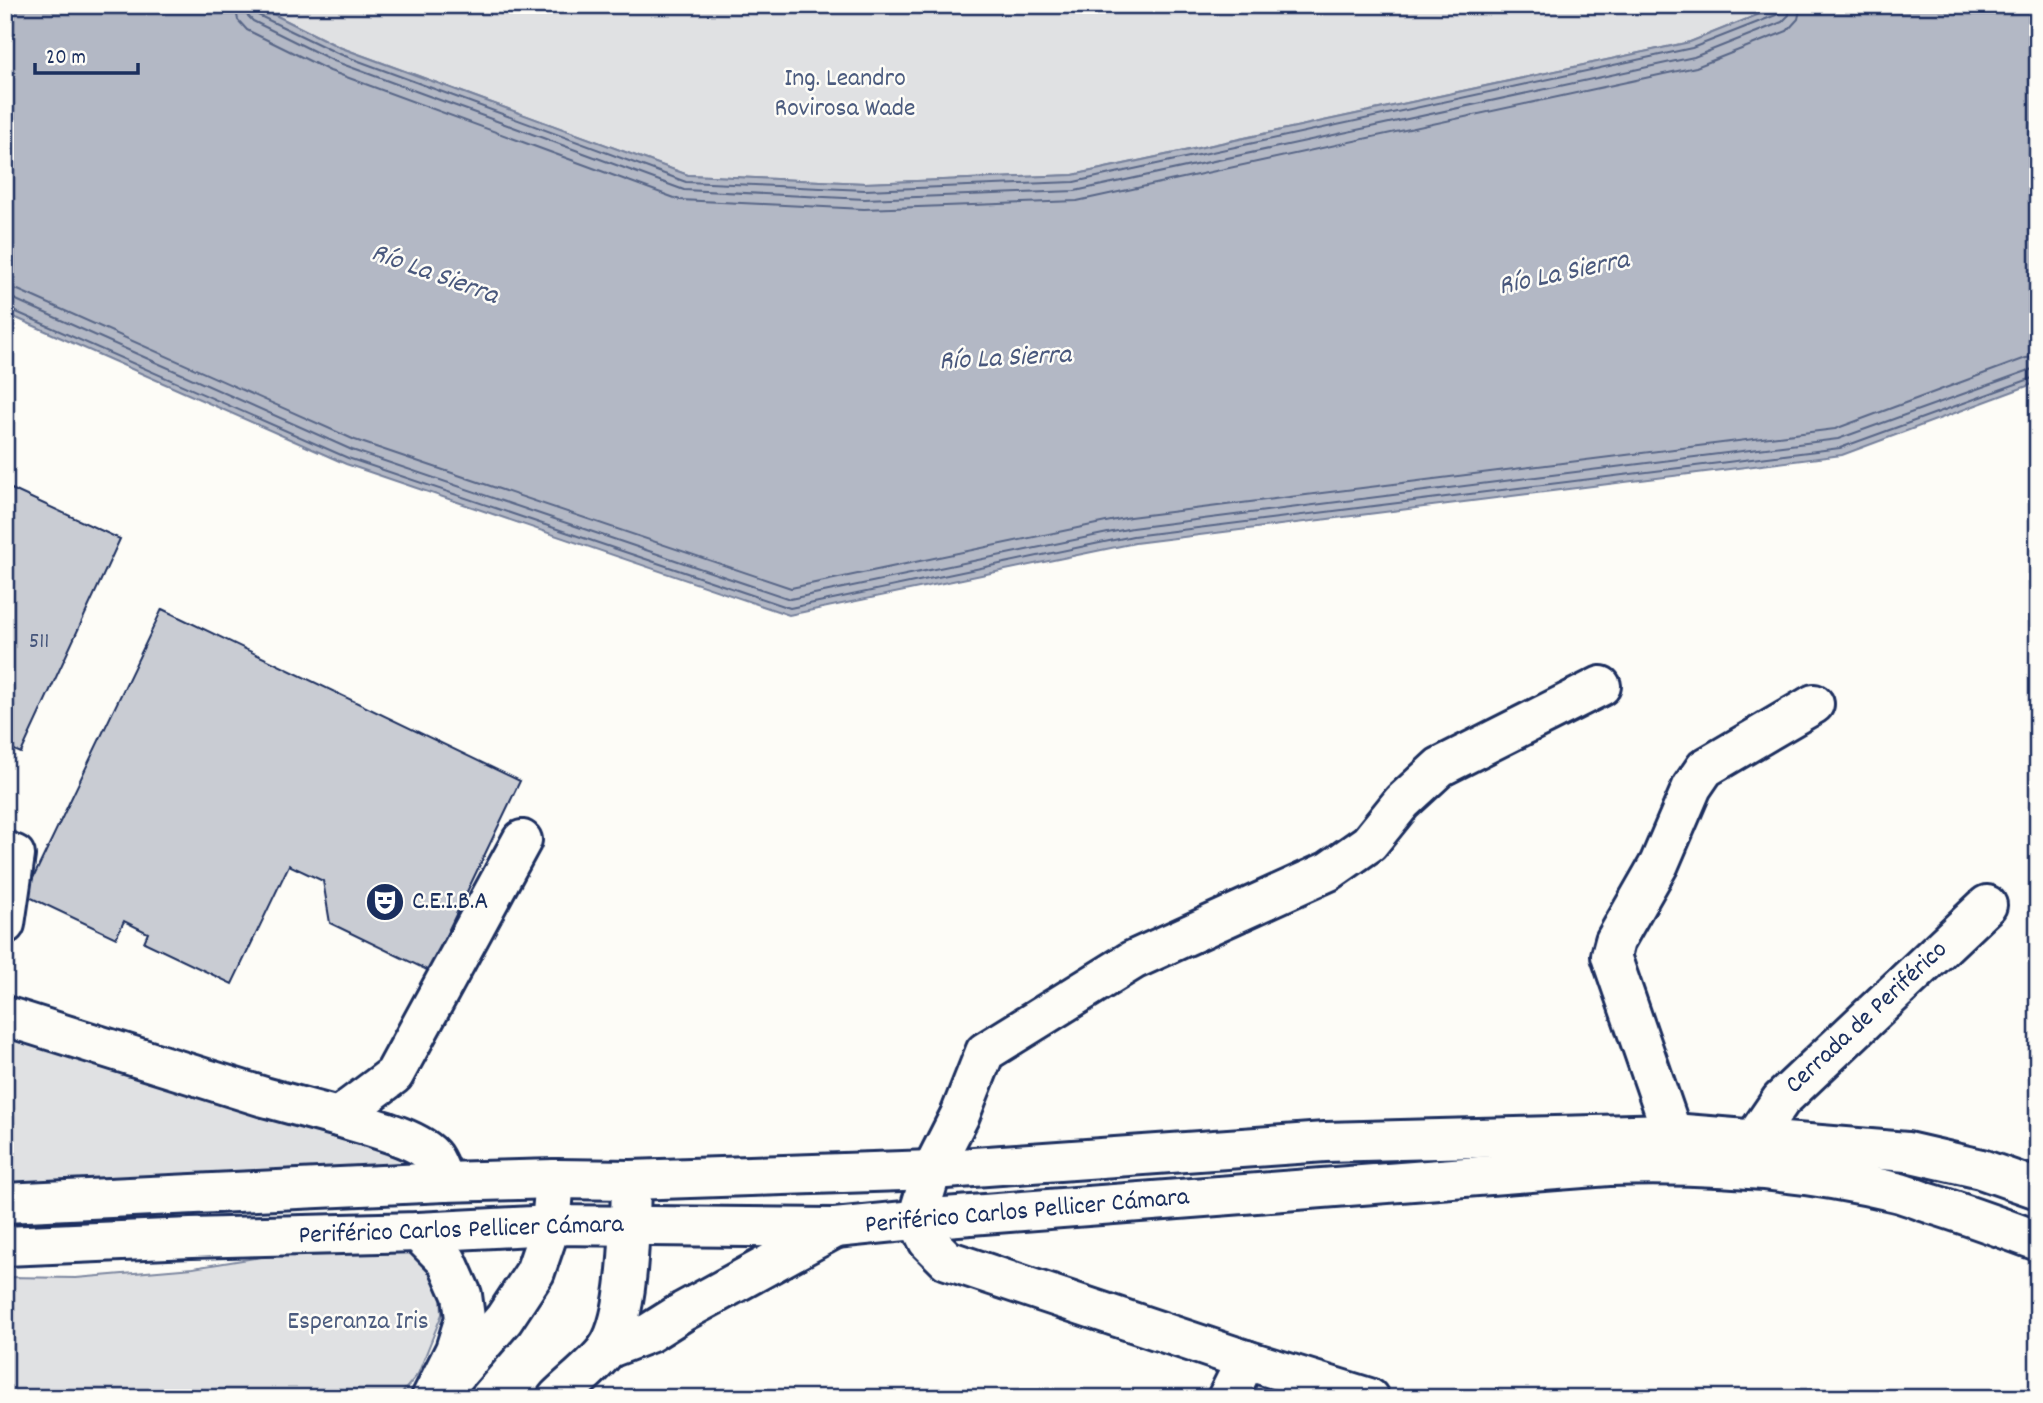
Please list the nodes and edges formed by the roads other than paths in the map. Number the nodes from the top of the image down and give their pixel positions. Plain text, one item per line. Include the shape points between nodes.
1 (1601, 686) dead end
2 (1814, 704) dead end
3 (522, 840) dead end
4 (5, 851) edge
5 (1987, 905) dead end
6 (5, 924) edge
7 (5, 1016) edge
8 (338, 1117) junction
9 (1672, 1133) junction
10 (1755, 1138) junction
11 (932, 1170) junction
12 (555, 1179) junction
13 (631, 1180) junction
14 (444, 1182) junction
15 (2038, 1189) edge
16 (5, 1203) edge
17 (917, 1219) junction
18 (551, 1225) junction
19 (629, 1226) junction
20 (835, 1228) junction
21 (418, 1232) junction
22 (2038, 1241) edge
23 (5, 1246) edge
24 (607, 1349) junction
25 (1246, 1360) junction
26 (430, 1398) edge
27 (436, 1398) edge
28 (557, 1398) edge
29 (1227, 1398) edge
30 (1369, 1398) edge

1 - 11 main road via 1440,767 1402,802 1369,843 1329,871 1133,960 985,1052
2 - 9 main road via 1704,768 1659,864 1615,941 1611,956
3 - 8 main road via 394,1075
4 - 6 main road via 15,855
5 - 10 main road, Cerrada de Periférico via 1781,1100
7 - 8 main road
8 - 14 main road via 384,1130 423,1148
9 - 10 main road, Periférico Carlos Pellicer Cámara
9 - 11 main road, Periférico Carlos Pellicer Cámara via 1325,1142
10 - 15 main road, Periférico Carlos Pellicer Cámara via 1907,1152
11 - 13 main road, Periférico Carlos Pellicer Cámara
11 - 17 main road
12 - 13 main road, Periférico Carlos Pellicer Cámara
12 - 14 main road, Periférico Carlos Pellicer Cámara
12 - 18 main road
13 - 19 main road
14 - 16 main road, Periférico Carlos Pellicer Cámara
17 - 20 main road, Periférico Carlos Pellicer Cámara
17 - 22 main road, Periférico Carlos Pellicer Cámara via 1661,1164 1786,1171 1865,1185 1899,1192
17 - 25 main road via 928,1241 947,1260
18 - 19 main road, Periférico Carlos Pellicer Cámara
18 - 21 main road, Periférico Carlos Pellicer Cámara
18 - 27 main road via 535,1272 504,1319
19 - 20 main road, Periférico Carlos Pellicer Cámara
19 - 24 main road via 619,1321
20 - 24 main road via 649,1333
21 - 23 main road, Periférico Carlos Pellicer Cámara
21 - 26 main road via 446,1261 462,1295 465,1318 455,1350
24 - 28 main road
25 - 29 main road
25 - 30 main road

